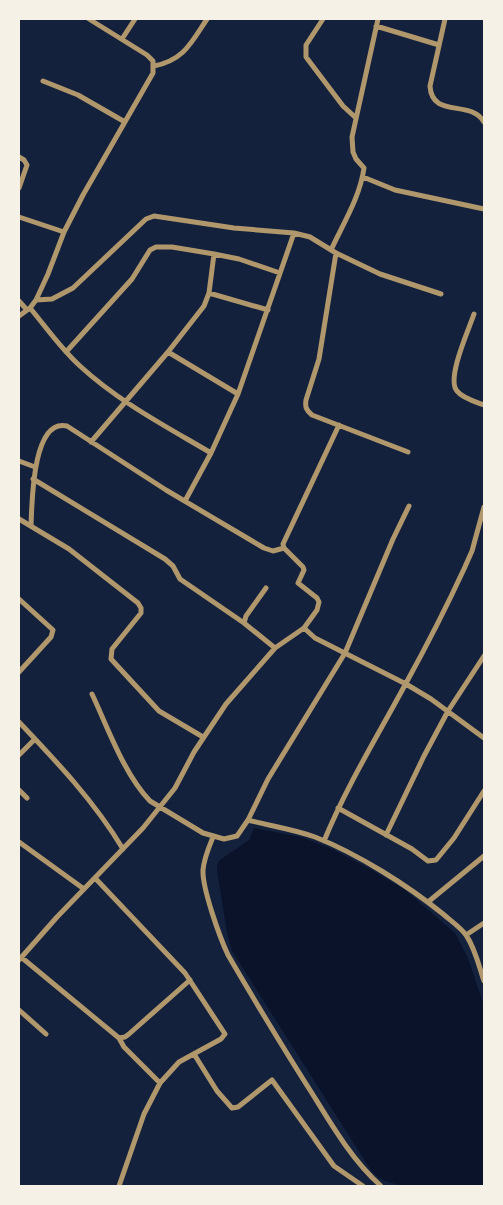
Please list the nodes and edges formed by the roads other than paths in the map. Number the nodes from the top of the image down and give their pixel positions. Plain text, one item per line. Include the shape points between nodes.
1 (89, 19) edge
2 (135, 19) edge
3 (207, 19) edge
4 (324, 19) edge
5 (378, 19) edge
6 (445, 19) edge
7 (376, 26) junction
8 (122, 39) junction
9 (439, 45) junction
10 (154, 66) junction
11 (43, 81) dead end
12 (356, 118) junction
13 (125, 122) junction
14 (484, 122) edge
15 (19, 157) edge
16 (362, 177) junction
17 (19, 188) edge
18 (484, 209) edge
19 (19, 217) edge
20 (64, 232) junction
21 (294, 233) junction
22 (334, 252) junction
23 (214, 254) junction
24 (280, 273) junction
25 (210, 294) junction
26 (441, 294) dead end
27 (36, 300) junction
28 (19, 301) edge
29 (28, 309) junction
30 (268, 310) junction
31 (474, 314) dead end
32 (19, 316) edge
33 (66, 352) junction
34 (168, 352) junction
35 (238, 394) junction
36 (126, 402) junction
37 (484, 405) edge
38 (338, 425) junction
39 (91, 442) junction
40 (408, 452) dead end
41 (212, 454) junction
42 (19, 461) edge
43 (35, 467) junction
44 (33, 479) junction
45 (185, 501) junction
46 (409, 506) dead end
47 (484, 507) edge
48 (19, 519) edge
49 (31, 526) junction
50 (284, 548) junction
51 (266, 588) dead end
52 (19, 599) edge
53 (244, 624) junction
54 (304, 628) junction
55 (275, 648) junction
56 (345, 653) junction
57 (484, 656) edge
58 (19, 672) edge
59 (406, 684) junction
60 (92, 694) dead end
61 (448, 711) junction
62 (19, 722) edge
63 (203, 737) junction
64 (484, 738) edge
65 (35, 739) junction
66 (19, 755) edge
67 (19, 790) edge
68 (484, 791) edge
69 (27, 798) dead end
70 (160, 808) junction
71 (338, 808) junction
72 (248, 820) junction
73 (386, 834) junction
74 (213, 836) junction
75 (19, 842) edge
76 (324, 842) junction
77 (123, 848) junction
78 (484, 856) edge
79 (95, 878) junction
80 (84, 889) junction
81 (428, 902) junction
82 (484, 922) edge
83 (466, 935) junction
84 (20, 959) edge
85 (190, 980) junction
86 (484, 981) edge
87 (19, 1010) edge
88 (46, 1034) dead end
89 (119, 1038) junction
90 (194, 1054) junction
91 (160, 1083) junction
92 (119, 1186) edge
93 (363, 1186) edge
94 (381, 1186) edge

1 - 8 street
2 - 8 street
3 - 10 street via 182,54 173,61
4 - 12 street via 306,46 306,57
5 - 7 street
6 - 9 street
7 - 9 street
7 - 12 street
8 - 10 street via 147,55 154,61
9 - 14 street via 430,95 444,105 479,115
10 - 13 street
11 - 13 street via 78,95
12 - 16 street via 352,144 356,159 364,168
13 - 20 street
15 - 17 street via 26,165
16 - 18 street via 394,190
16 - 22 street
19 - 20 street
20 - 27 street
21 - 22 street via 310,237
21 - 24 street
21 - 27 street via 149,217 73,288 52,299
22 - 26 street via 380,274
22 - 38 street via 319,359 305,406 312,415
23 - 24 street
23 - 25 street
23 - 33 street via 163,246 150,250 132,278
24 - 30 street
25 - 30 street
25 - 34 street via 199,314
27 - 29 street
28 - 29 street
29 - 32 street
29 - 33 street
30 - 35 street
31 - 37 street via 453,385 457,392
33 - 36 street
34 - 35 street
34 - 36 street
35 - 41 street
36 - 39 street
36 - 41 street
38 - 40 street
38 - 50 street via 284,540
39 - 43 street via 67,426 54,426
39 - 45 street
41 - 45 street
42 - 43 street
43 - 44 street
44 - 49 street
44 - 53 street via 165,559 180,578
45 - 50 street via 264,548 273,551
46 - 56 street
47 - 59 street via 472,551
48 - 49 street
49 - 63 street via 69,550 138,604 141,613 112,649 111,659 159,711
50 - 54 street via 303,567 300,586 319,602
51 - 53 street
52 - 58 street via 53,630 51,637
53 - 55 street
54 - 55 street
54 - 56 street via 315,638
55 - 63 street via 226,704
56 - 59 street
56 - 72 street via 268,779
57 - 61 street
59 - 61 street
59 - 71 street
60 - 70 street via 143,794
61 - 64 street
61 - 73 street
62 - 65 street
63 - 70 street
65 - 66 street
65 - 77 street via 102,815
67 - 69 street
68 - 73 street via 436,860 428,861
70 - 74 street
70 - 77 street
71 - 73 street
71 - 76 street
72 - 74 street via 237,836 224,840
72 - 76 street
74 - 94 street via 204,861 204,882 221,941 339,1136 369,1176
75 - 80 street
76 - 81 street
77 - 79 street
78 - 81 street
79 - 80 street
79 - 85 street
80 - 84 street
81 - 83 street
82 - 83 street
83 - 86 street
84 - 89 street
85 - 89 street via 129,1034
85 - 90 street via 225,1034
87 - 88 street
89 - 91 street
90 - 91 street via 179,1062
90 - 93 street via 232,1108 238,1107 272,1080 334,1166
91 - 92 street via 144,1114

